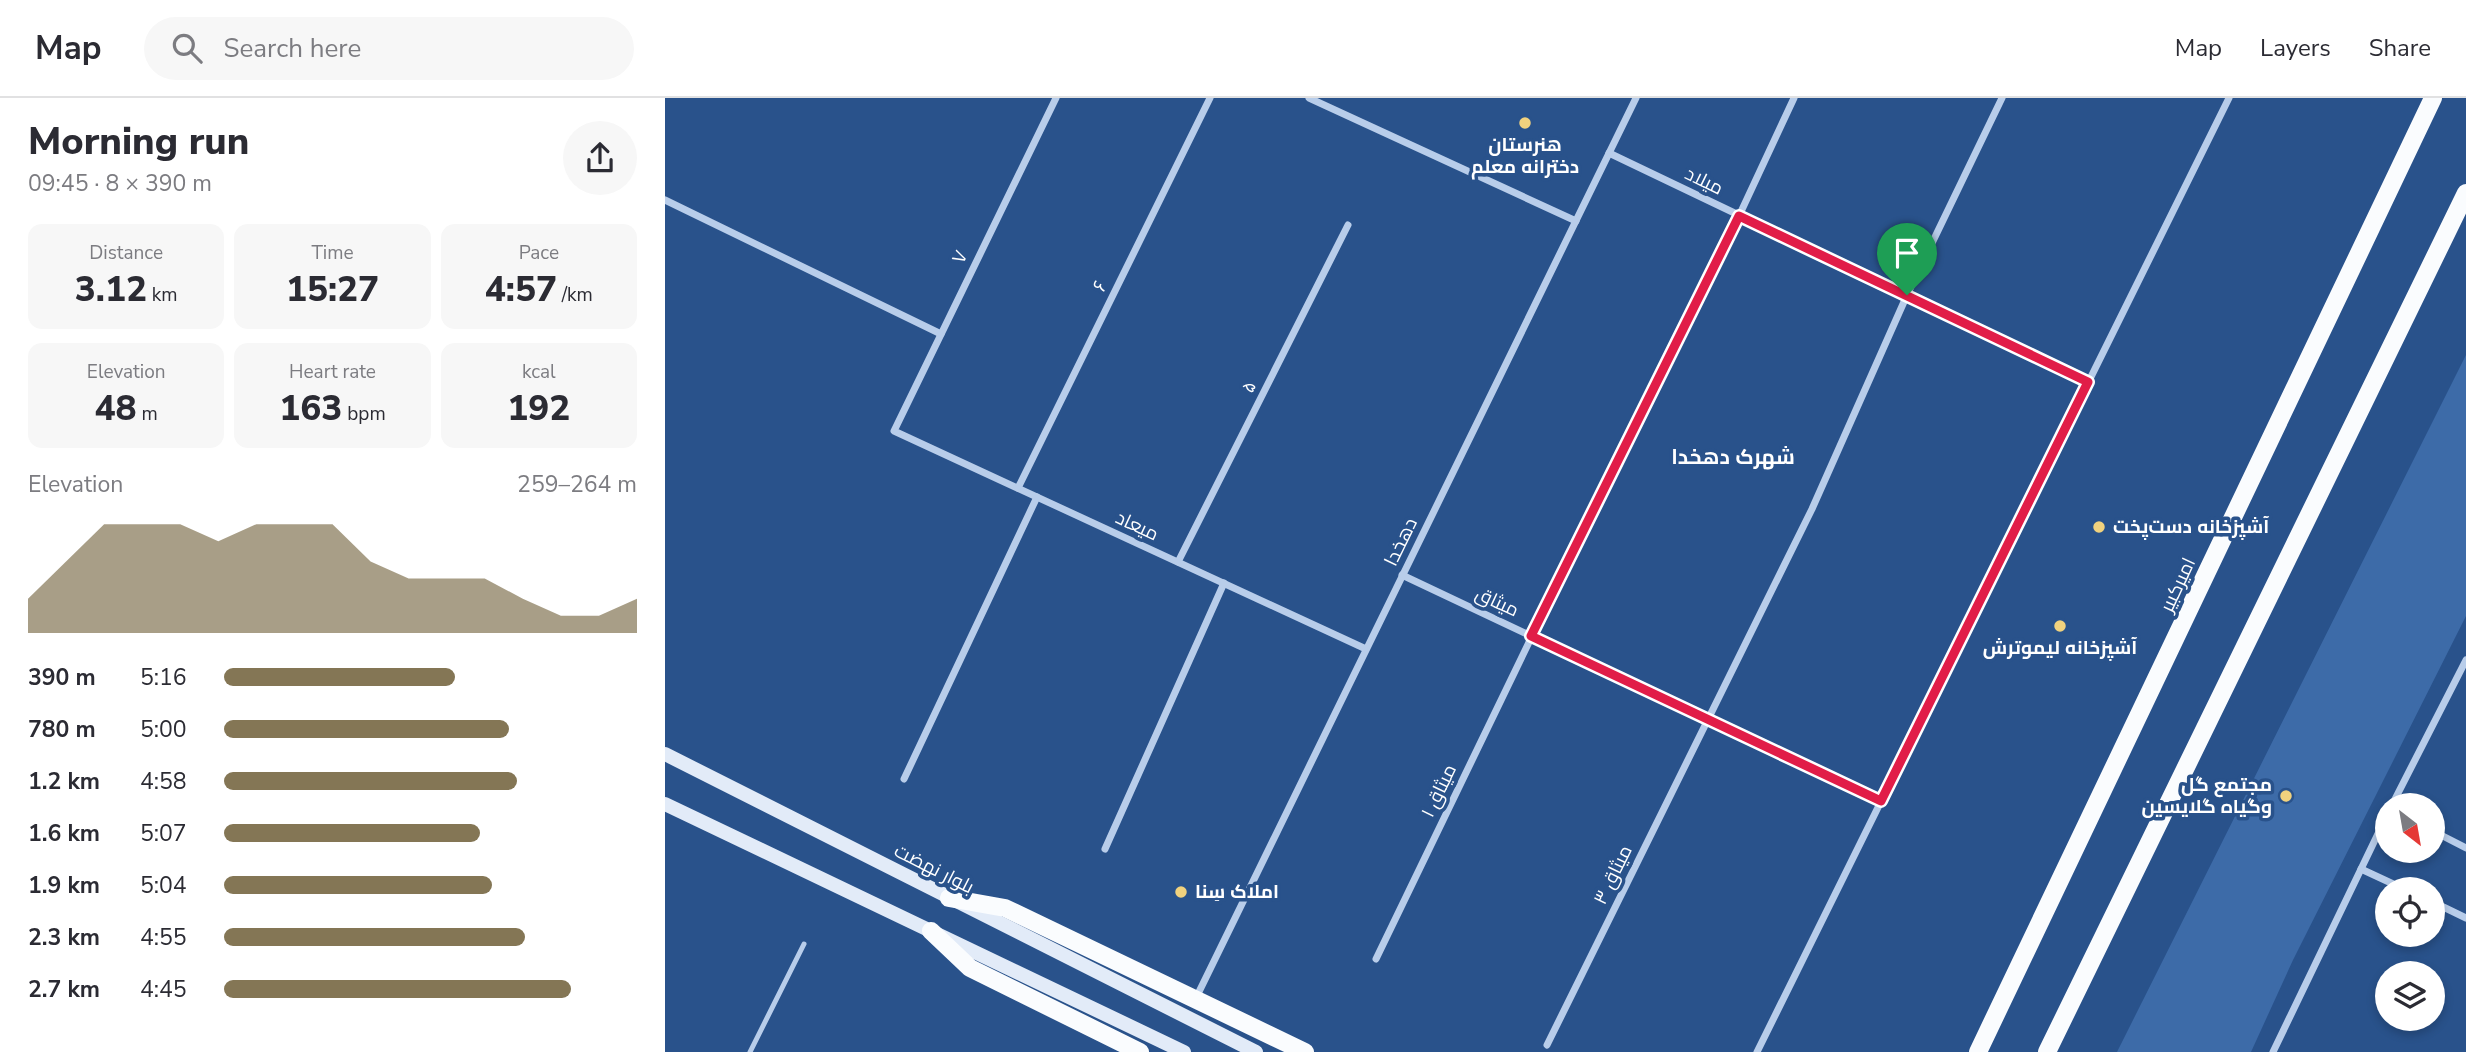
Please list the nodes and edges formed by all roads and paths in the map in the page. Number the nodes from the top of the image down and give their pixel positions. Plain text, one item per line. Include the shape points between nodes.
1 (1056, 98) edge
2 (1210, 98) edge
3 (1309, 98) edge
4 (1636, 98) edge
5 (1794, 98) edge
6 (2002, 98) edge
7 (2229, 98) edge
8 (2433, 98) edge
9 (1609, 153) junction
10 (2466, 193) edge
11 (665, 200) edge
12 (1739, 216) junction
13 (1576, 221) junction
14 (1348, 225) dead end
15 (1907, 295) junction
16 (941, 334) junction
17 (2088, 382) junction
18 (894, 431) joint
19 (1018, 488) junction
20 (1037, 497) junction
21 (1178, 562) junction
22 (1402, 575) junction
23 (1224, 583) junction
24 (1531, 636) junction
25 (1366, 649) junction
26 (2466, 660) edge
27 (1708, 719) junction
28 (665, 754) edge
29 (904, 779) dead end
30 (2398, 793) edge
31 (1881, 801) junction
32 (665, 804) edge
33 (2445, 837) edge
34 (2375, 840) edge
35 (2466, 848) edge
36 (1105, 849) dead end
37 (2361, 869) junction
38 (2378, 877) edge
39 (949, 898) junction
40 (2445, 908) edge
41 (2466, 918) edge
42 (931, 931) junction
43 (804, 944) dead end
44 (1376, 959) dead end
45 (1195, 1000) junction
46 (1547, 1045) dead end
47 (1178, 1049) edge
48 (750, 1052) edge
49 (1140, 1052) edge
50 (1256, 1052) edge
51 (1305, 1052) edge
52 (1757, 1052) edge
53 (1979, 1052) edge
54 (2047, 1052) edge
55 (2273, 1052) edge

1 - 16 street, ۷
2 - 19 street, ۶
3 - 13 street
4 - 9 street, دهخدا
5 - 12 street, میثاق ۱
6 - 15 street, میثاق ۳
7 - 17 street
8 - 53 main road, امیرکبیر
9 - 12 street, میلاد
9 - 13 street, دهخدا
10 - 54 main road
11 - 16 street
12 - 15 street, میلاد
12 - 24 street, میثاق ۱
13 - 22 street, دهخدا
14 - 21 street, ۵
15 - 17 street, میلاد
15 - 27 street, میثاق ۳ via 1812,509
16 - 18 street, ۷
17 - 31 street
18 - 19 street, میعاد
19 - 20 street, میعاد
20 - 21 street, میعاد
20 - 29 street
21 - 23 street, میعاد
22 - 24 street, میثاق
22 - 25 street, دهخدا
23 - 25 street, میعاد
23 - 36 street
24 - 27 street, میثاق
24 - 44 street, میثاق ۱
25 - 45 street, دهخدا
26 - 30 street
27 - 31 street, میثاق
27 - 46 street, میثاق ۳
28 - 39 main road, بلوار نهضت
31 - 52 street
32 - 42 main road
33 - 35 street
34 - 37 street
37 - 38 street
37 - 55 street
39 - 45 main road via 1005,908
39 - 50 main road, بلوار نهضت
40 - 41 street
42 - 47 main road
42 - 49 main road via 970,968
43 - 48 lane
45 - 51 main road

